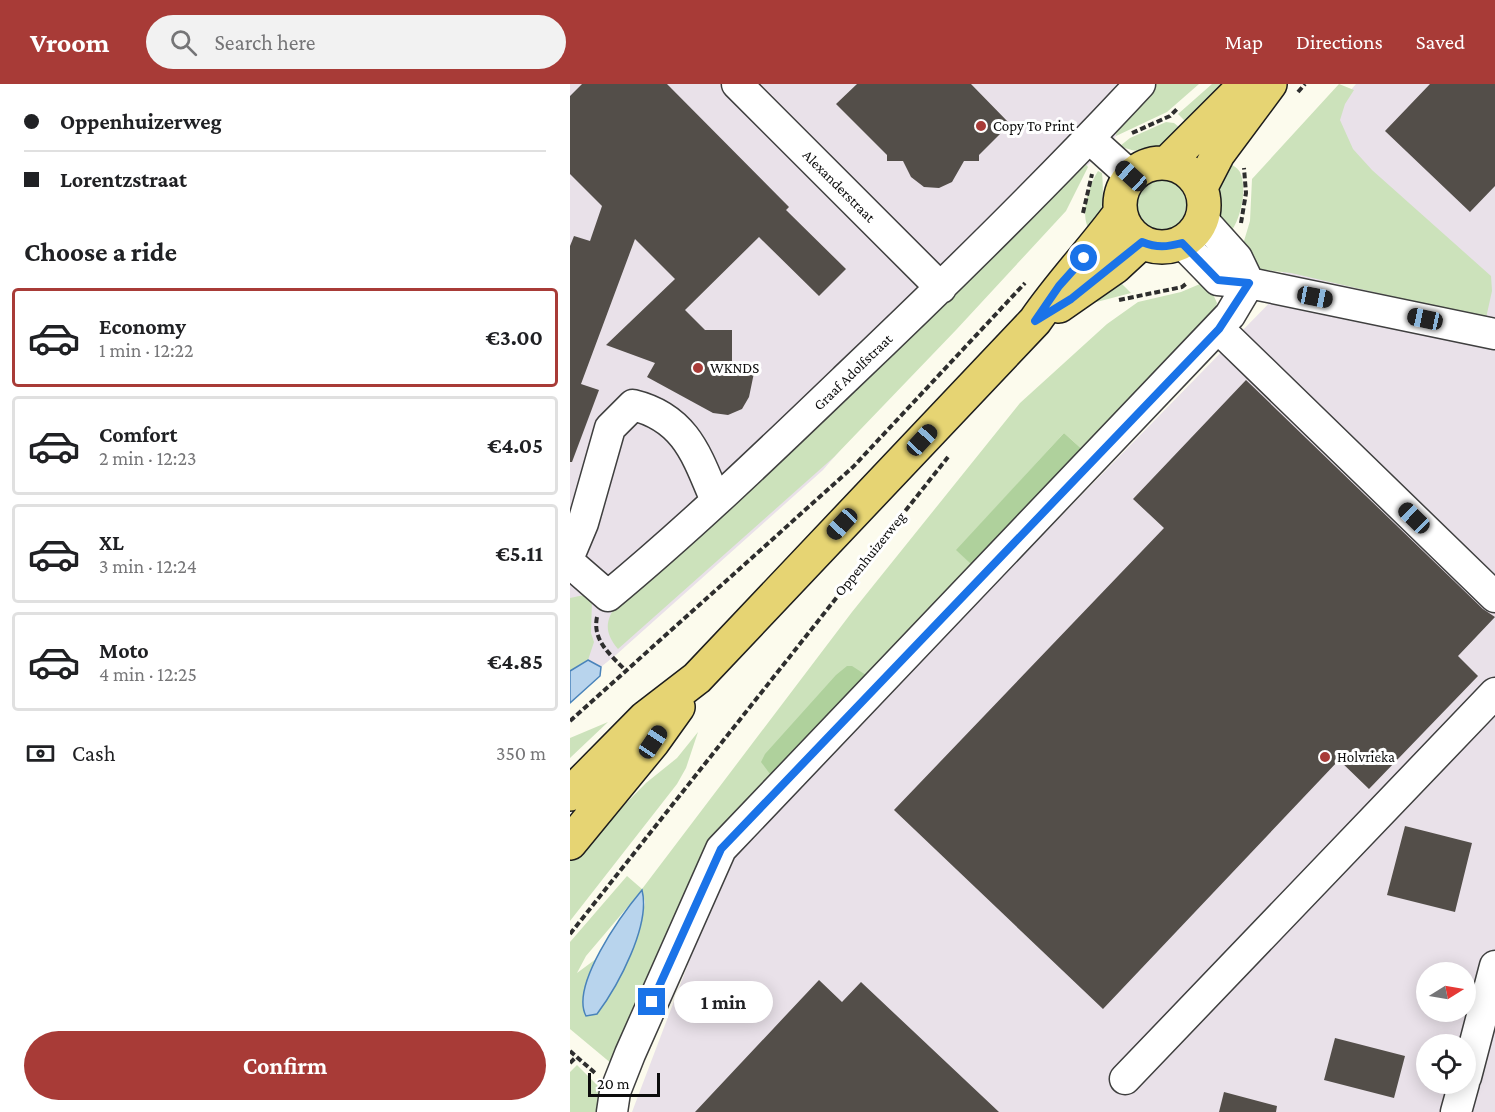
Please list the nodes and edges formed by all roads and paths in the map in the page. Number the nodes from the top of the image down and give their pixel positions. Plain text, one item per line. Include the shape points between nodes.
1 (737, 84) edge
2 (1140, 84) edge
3 (1246, 84) edge
4 (1305, 84) edge
5 (1280, 92) edge
6 (1089, 138) junction
7 (1247, 158) dead end
8 (1168, 162) junction
9 (1131, 176) junction
10 (1201, 187) junction
11 (1120, 213) junction
12 (1192, 231) junction
13 (1142, 242) junction
14 (1228, 247) junction
15 (1206, 269) junction
16 (1030, 278) dead end
17 (1249, 283) junction
18 (941, 288) junction
19 (1115, 301) dead end
20 (1035, 321) junction
21 (1219, 329) junction
22 (1495, 334) edge
23 (955, 449) dead end
24 (716, 501) junction
25 (577, 516) edge
26 (570, 554) edge
27 (570, 562) edge
28 (608, 596) junction
29 (1495, 597) edge
30 (626, 671) junction
31 (697, 678) junction
32 (1495, 693) edge
33 (570, 721) edge
34 (570, 794) edge
35 (570, 843) edge
36 (570, 934) edge
37 (1495, 966) edge
38 (1476, 1039) edge
39 (570, 1051) edge
40 (570, 1063) edge
41 (1125, 1079) dead end
42 (1461, 1094) edge
43 (612, 1112) edge
44 (1456, 1112) edge

1 - 18 street, Alexanderstraat
2 - 6 street, Graaf Adolfstraat
3 - 8 main road
4 - 5 path
5 - 10 main road via 1218,154
6 - 9 street
6 - 18 street, Graaf Adolfstraat
7 - 14 path via 1244,215
8 - 9 main road via 1148,165
8 - 10 main road via 1193,175
9 - 11 main road via 1120,200
10 - 12 main road via 1205,203
11 - 13 main road via 1125,225
11 - 20 main road
12 - 13 main road via 1169,247
12 - 14 street
12 - 15 street
13 - 20 main road via 1071,299
14 - 17 street
15 - 17 street via 1218,280
15 - 19 path via 1182,287
16 - 30 path via 853,466
17 - 21 street
17 - 22 street
18 - 24 street, Graaf Adolfstraat
20 - 31 main road
21 - 29 street
21 - 43 street via 721,849 630,1054 615,1092
23 - 36 path, Oppenhuizerweg
24 - 25 street via 696,454 676,426 654,411 633,405 610,428
24 - 28 street, Graaf Adolfstraat
25 - 26 street
27 - 28 street
28 - 30 path via 598,610 596,634
30 - 33 path
31 - 34 main road via 645,718
31 - 35 main road via 653,742
32 - 41 street
37 - 38 street
39 - 40 path via 576,1057
42 - 44 street

